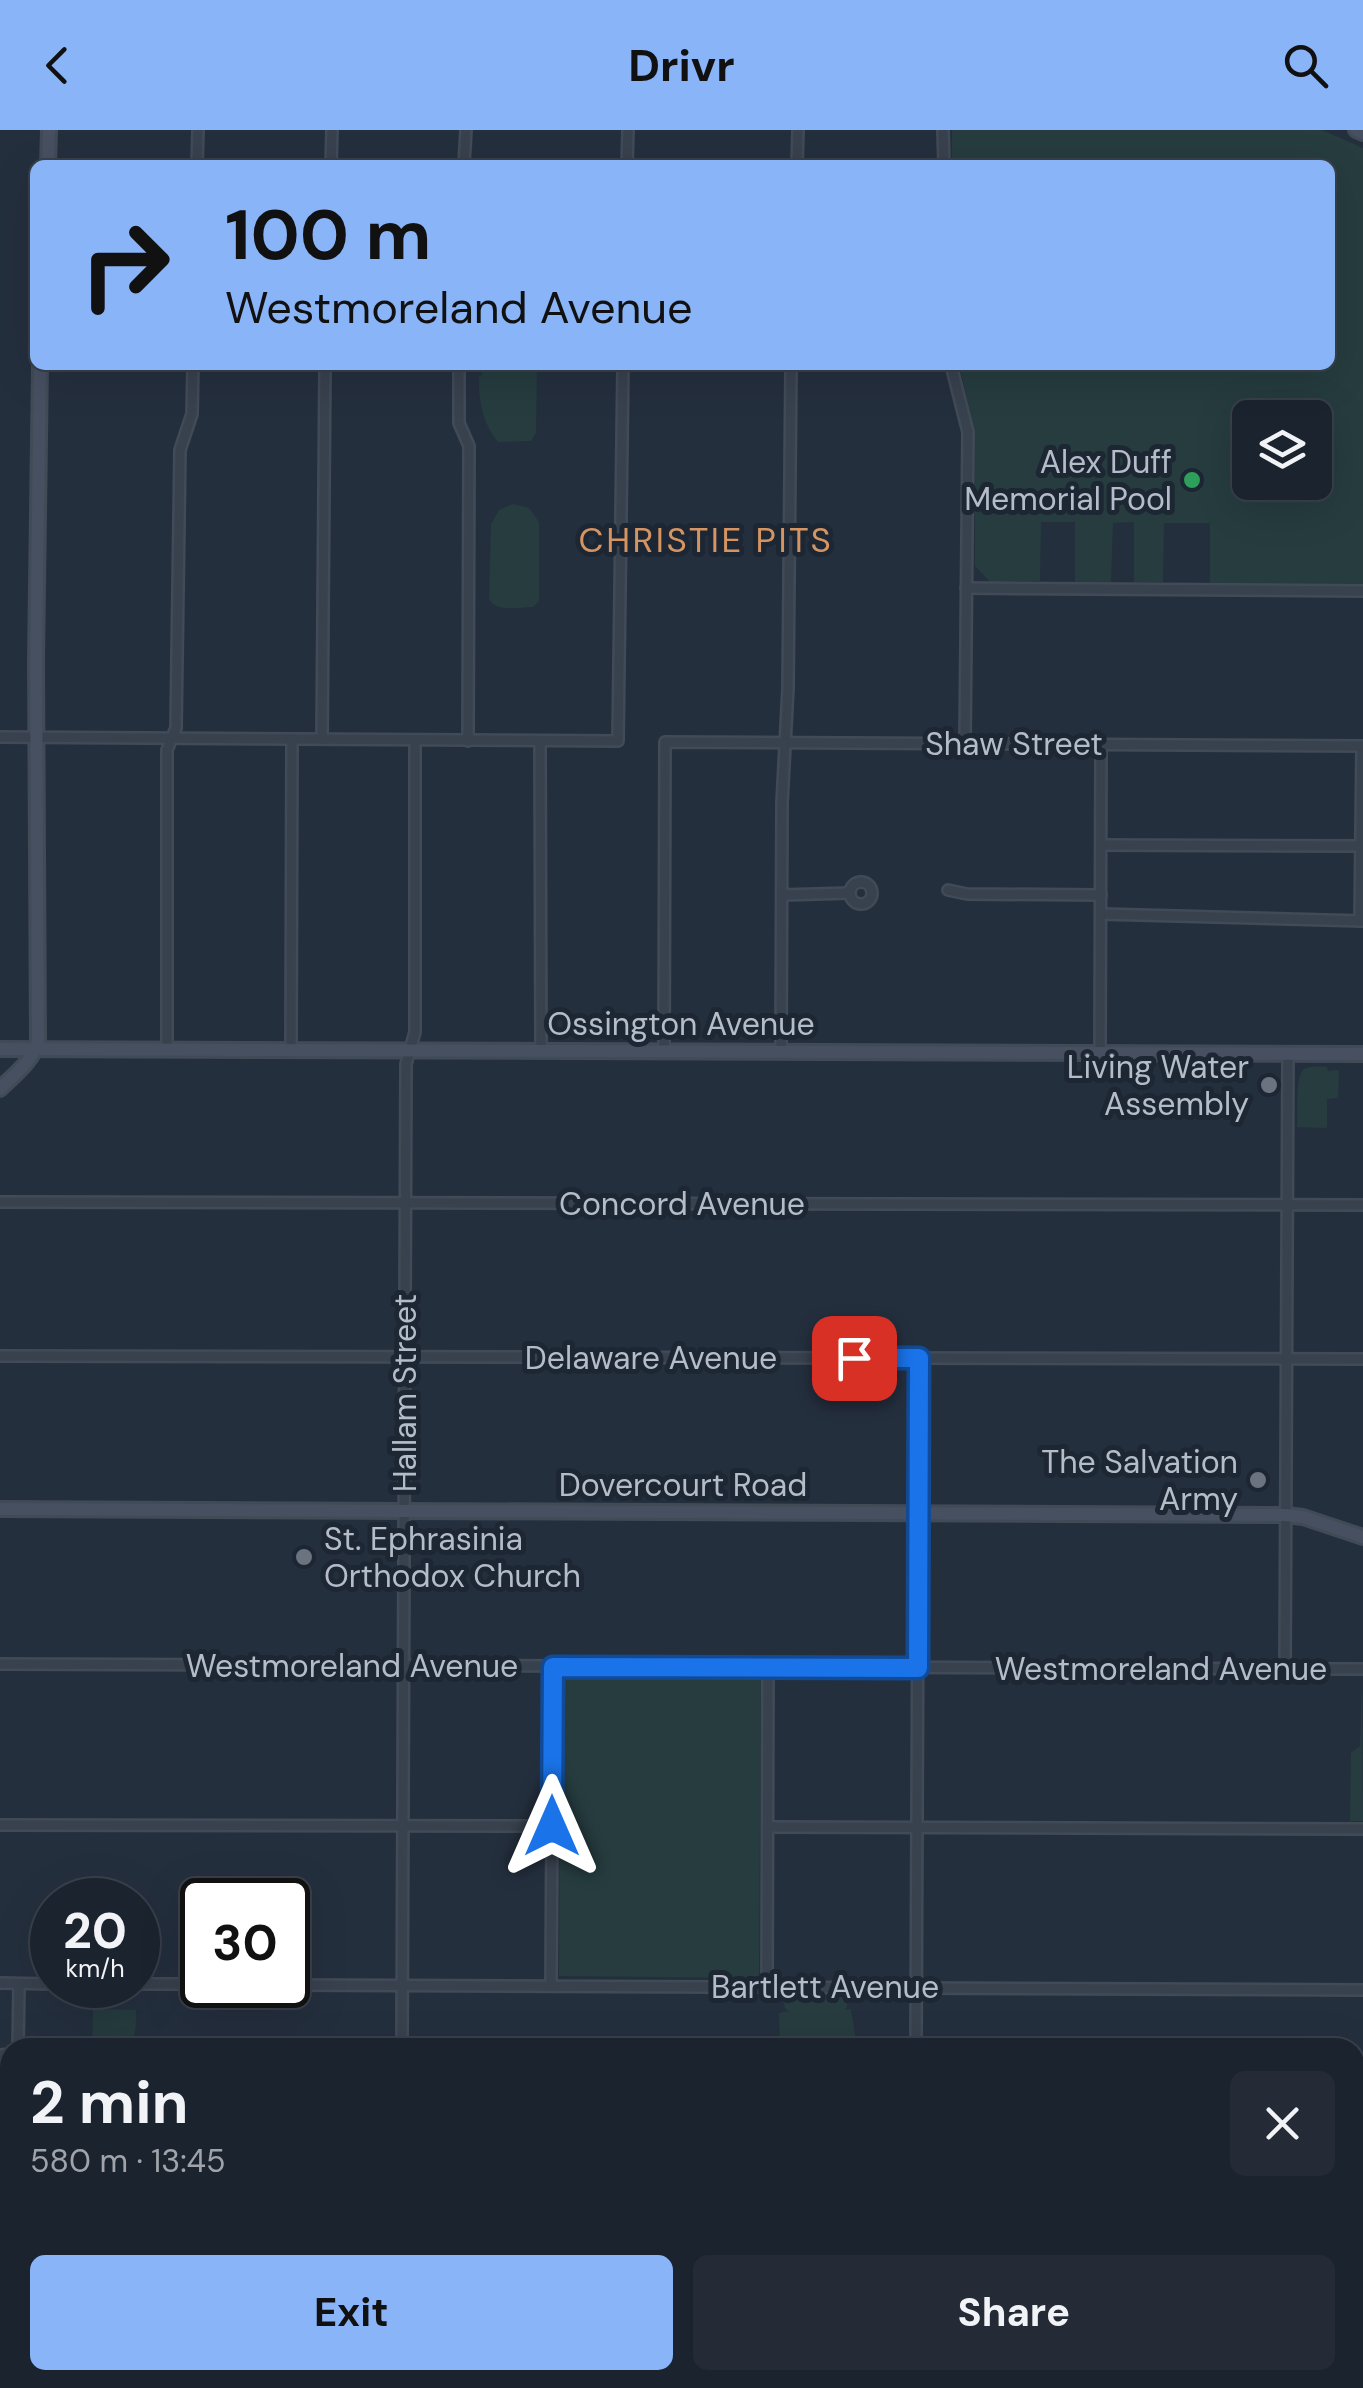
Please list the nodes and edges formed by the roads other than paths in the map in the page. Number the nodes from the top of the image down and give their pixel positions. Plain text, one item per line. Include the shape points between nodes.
1 (49, 130) edge
2 (198, 130) edge
3 (332, 130) edge
4 (466, 130) edge
5 (628, 130) edge
6 (798, 130) edge
7 (943, 130) edge
8 (48, 160) edge
9 (197, 160) edge
10 (331, 160) edge
11 (464, 160) edge
12 (627, 160) edge
13 (797, 160) edge
14 (944, 160) edge
15 (40, 370) edge
16 (193, 370) edge
17 (326, 370) edge
18 (459, 370) edge
19 (622, 370) edge
20 (791, 370) edge
21 (952, 370) edge
22 (966, 588) junction
23 (1363, 591) edge
24 (0, 737) edge
25 (37, 738) junction
26 (173, 738) junction
27 (292, 739) junction
28 (322, 739) junction
29 (415, 740) junction
30 (468, 741) junction
31 (540, 741) junction
32 (786, 742) junction
33 (965, 743) junction
34 (1101, 744) junction
35 (1362, 746) edge
36 (1101, 846) junction
37 (1361, 846) edge
38 (948, 890) dead end
39 (850, 892) dead end
40 (782, 894) junction
41 (1101, 895) junction
42 (1100, 914) junction
43 (1362, 921) edge
44 (0, 1049) edge
45 (35, 1050) junction
46 (167, 1050) junction
47 (291, 1051) junction
48 (781, 1051) junction
49 (409, 1052) junction
50 (540, 1052) junction
51 (664, 1052) junction
52 (1100, 1053) junction
53 (1288, 1054) junction
54 (1363, 1054) edge
55 (0, 1089) edge
56 (0, 1202) edge
57 (406, 1204) junction
58 (1287, 1205) junction
59 (1363, 1205) edge
60 (0, 1356) edge
61 (405, 1357) junction
62 (919, 1358) junction
63 (1363, 1359) edge
64 (1288, 1360) junction
65 (0, 1509) edge
66 (405, 1511) junction
67 (918, 1513) junction
68 (1286, 1515) junction
69 (1363, 1537) edge
70 (0, 1664) edge
71 (404, 1666) junction
72 (553, 1667) junction
73 (768, 1668) junction
74 (918, 1668) junction
75 (1285, 1668) junction
76 (1363, 1669) edge
77 (0, 1825) edge
78 (404, 1826) junction
79 (552, 1826) junction
80 (768, 1827) junction
81 (917, 1828) junction
82 (1363, 1829) edge
83 (0, 1983) edge
84 (19, 1984) junction
85 (30, 1984) edge
86 (310, 1985) edge
87 (403, 1985) junction
88 (551, 1986) junction
89 (768, 1986) junction
90 (916, 1988) junction
91 (1363, 1990) edge
92 (18, 2038) edge
93 (402, 2038) edge
94 (916, 2038) edge

1 - 8 street
2 - 9 street
3 - 10 street
4 - 11 street
5 - 12 street
6 - 13 street
7 - 14 street
15 - 25 street
16 - 26 street via 192,414 180,450
17 - 28 street
18 - 30 street via 459,423 469,446
19 - 31 street via 618,741
20 - 32 street
21 - 22 street via 968,432
22 - 23 street
22 - 33 street
24 - 25 street
25 - 26 street
25 - 45 street
26 - 27 street
26 - 46 street via 167,750
27 - 28 street
27 - 47 street
28 - 29 street
29 - 30 street
29 - 49 street, Hallam Street via 415,1032
30 - 31 street
31 - 50 street
32 - 33 street, Shaw Street
32 - 40 street
32 - 51 street, Shaw Street via 665,742
33 - 34 street, Shaw Street
34 - 35 street, Shaw Street
34 - 36 street
35 - 37 street
36 - 37 street
36 - 41 street
37 - 43 street
38 - 41 street
39 - 40 street
40 - 48 street
41 - 42 street
42 - 43 street
42 - 52 street
44 - 45 street, Ossington Avenue
45 - 46 street, Ossington Avenue
45 - 55 street
46 - 47 street, Ossington Avenue
47 - 49 street, Ossington Avenue
48 - 51 street, Ossington Avenue
48 - 52 street, Ossington Avenue
49 - 50 street, Ossington Avenue
49 - 57 street, Hallam Street
50 - 51 street, Ossington Avenue
52 - 53 street, Ossington Avenue
53 - 54 street, Ossington Avenue
53 - 58 street
56 - 57 street, Concord Avenue
57 - 58 street, Concord Avenue
57 - 61 street, Hallam Street
58 - 59 street, Concord Avenue
58 - 64 street
60 - 61 street, Delaware Avenue
61 - 62 street, Delaware Avenue
61 - 66 street, Hallam Street
62 - 64 street, Delaware Avenue
62 - 67 street
63 - 64 street, Delaware Avenue
64 - 68 street
65 - 66 street, Dovercourt Road
66 - 67 street, Dovercourt Road
66 - 71 street, Hallam Street
67 - 68 street, Dovercourt Road
67 - 74 street
68 - 69 street, Dovercourt Road
68 - 75 street
70 - 71 street, Westmoreland Avenue
71 - 72 street, Westmoreland Avenue
71 - 78 street, Hallam Street
72 - 73 street, Westmoreland Avenue
72 - 79 street
73 - 74 street, Westmoreland Avenue
73 - 80 street
74 - 75 street, Westmoreland Avenue
74 - 81 street
75 - 76 street, Westmoreland Avenue
77 - 78 street
78 - 79 street
78 - 87 street, Hallam Street
79 - 88 street
80 - 81 street
80 - 89 street
81 - 82 street
81 - 90 street
83 - 84 street
84 - 85 street
84 - 92 street
86 - 87 street, Bartlett Avenue
87 - 88 street, Bartlett Avenue
87 - 93 street, Hallam Street
88 - 89 street, Bartlett Avenue
89 - 90 street, Bartlett Avenue
90 - 91 street, Bartlett Avenue
90 - 94 street

